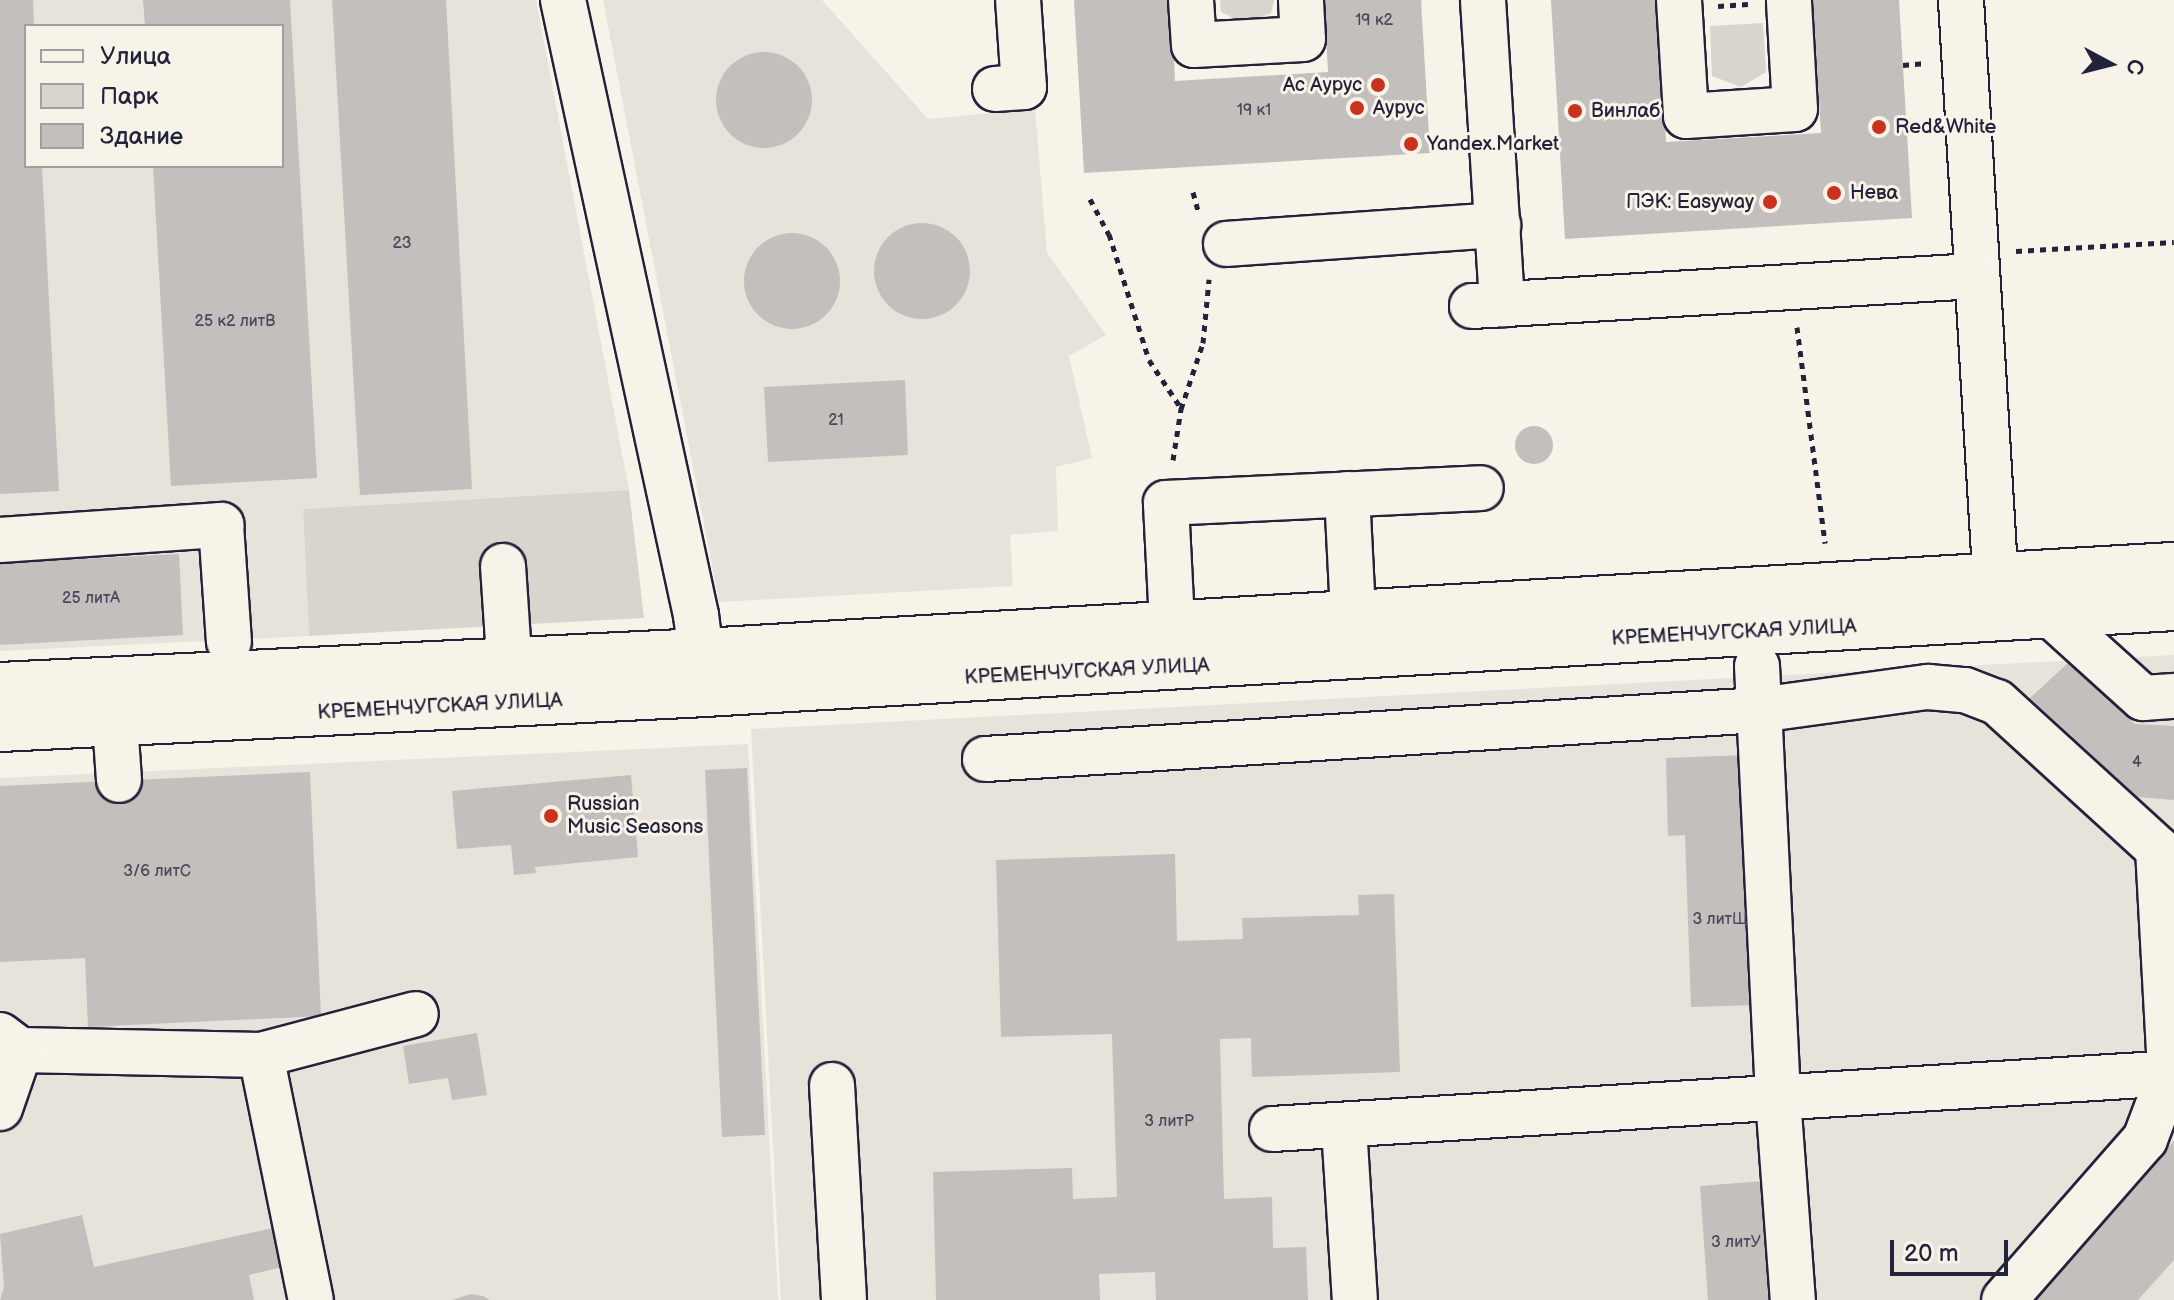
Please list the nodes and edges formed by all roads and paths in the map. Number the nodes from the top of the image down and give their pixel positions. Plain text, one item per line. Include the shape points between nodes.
1 (563, 0) edge
2 (1018, 0) edge
3 (1191, 0) edge
4 (1301, 0) edge
5 (1483, 0) edge
6 (1961, 0) edge
7 (1789, 1) edge
8 (1680, 4) edge
9 (995, 89) dead end
10 (1193, 192) dead end
11 (1090, 199) dead end
12 (1498, 225) junction
13 (2174, 242) edge
14 (1212, 249) junction
15 (1976, 264) junction
16 (1793, 286) junction
17 (1181, 409) junction
18 (1481, 488) dead end
19 (1347, 494) junction
20 (1166, 503) junction
21 (0, 540) edge
22 (1826, 550) dead end
23 (2174, 565) edge
24 (503, 566) dead end
25 (1995, 574) junction
26 (2174, 608) edge
27 (1353, 612) junction
28 (2051, 615) junction
29 (1998, 618) junction
30 (1172, 623) junction
31 (229, 642) dead end
32 (703, 651) junction
33 (509, 660) junction
34 (1757, 666) dead end
35 (0, 685) edge
36 (705, 694) junction
37 (2174, 696) edge
38 (512, 704) junction
39 (1759, 710) junction
40 (115, 723) junction
41 (0, 729) edge
42 (985, 759) dead end
43 (119, 780) dead end
44 (2166, 840) edge
45 (416, 1014) dead end
46 (10, 1043) edge
47 (261, 1055) junction
48 (2172, 1073) edge
49 (832, 1085) dead end
50 (1778, 1098) junction
51 (0, 1108) edge
52 (1344, 1127) junction
53 (1272, 1129) dead end
54 (311, 1300) edge
55 (844, 1300) edge
56 (1355, 1300) edge
57 (1793, 1300) edge
58 (2004, 1300) edge

1 - 32 street
2 - 9 street via 1024,87
3 - 4 street via 1194,45 1303,39
5 - 12 street
6 - 15 street
7 - 8 path
7 - 8 street via 1795,109 1686,116
10 - 14 path
11 - 17 path via 1109,234 1149,360
12 - 14 street
12 - 16 street via 1487,305
13 - 15 path
14 - 17 path via 1203,343
15 - 16 street
15 - 25 street
16 - 22 path
17 - 20 path
18 - 19 street
19 - 20 street
19 - 27 street
20 - 30 street
21 - 31 street via 221,525
23 - 25 street
24 - 33 street
25 - 27 street
25 - 29 street
26 - 28 street, КРЕМЕНЧУГСКАЯ УЛИЦА
27 - 30 street
28 - 29 street, КРЕМЕНЧУГСКАЯ УЛИЦА
28 - 37 street via 2143,698
29 - 36 street, КРЕМЕНЧУГСКАЯ УЛИЦА
30 - 32 street
32 - 33 street
32 - 36 street
33 - 35 street
33 - 38 street
34 - 39 street
36 - 38 street, КРЕМЕНЧУГСКАЯ УЛИЦА
38 - 40 street, КРЕМЕНЧУГСКАЯ УЛИЦА
39 - 42 street
39 - 44 street via 1928,687 1986,698
39 - 50 street
40 - 41 street, КРЕМЕНЧУГСКАЯ УЛИЦА
40 - 43 street
44 - 48 street
45 - 47 street
46 - 47 street
46 - 51 street
47 - 54 street
48 - 50 street
48 - 58 street via 2145,1139
49 - 55 street
50 - 52 street
50 - 57 street
52 - 53 street
52 - 56 street

